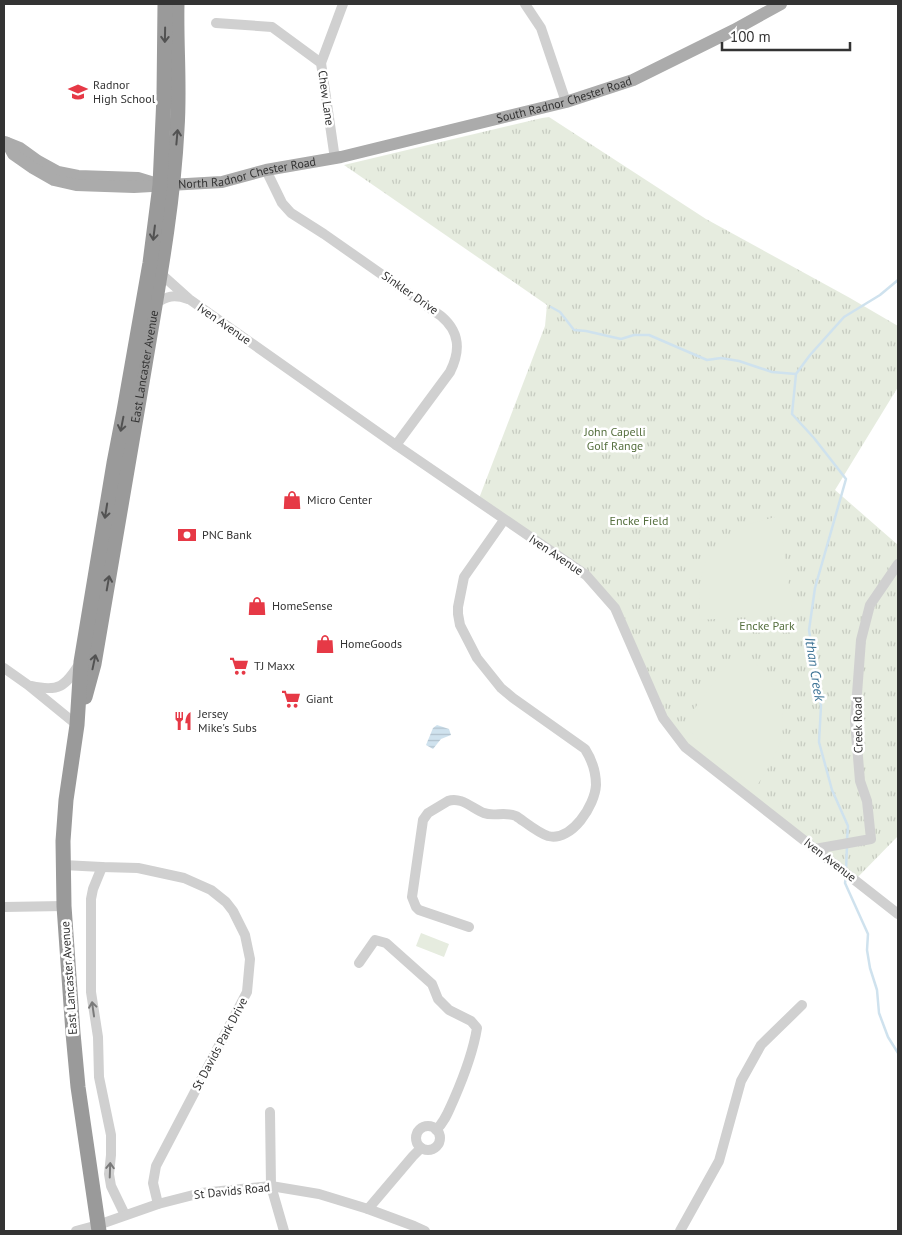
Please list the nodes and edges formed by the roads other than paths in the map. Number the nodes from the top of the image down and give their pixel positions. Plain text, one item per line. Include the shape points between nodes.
1 (165, 4) edge
2 (177, 4) edge
3 (343, 4) edge
4 (525, 4) edge
5 (781, 4) edge
6 (216, 23) dead end
7 (320, 63) junction
8 (566, 102) junction
9 (6, 142) edge
10 (335, 158) junction
11 (266, 170) junction
12 (166, 185) junction
13 (160, 274) junction
14 (189, 299) junction
15 (155, 304) junction
16 (396, 445) junction
17 (504, 520) junction
18 (898, 564) edge
19 (81, 662) junction
20 (4, 668) edge
21 (28, 685) junction
22 (77, 725) junction
23 (815, 849) junction
24 (62, 864) junction
25 (102, 867) junction
26 (64, 906) junction
27 (4, 907) edge
28 (898, 914) edge
29 (469, 927) dead end
30 (359, 963) dead end
31 (802, 1006) dead end
32 (270, 1112) dead end
33 (436, 1130) junction
34 (421, 1148) junction
35 (272, 1186) junction
36 (158, 1204) junction
37 (368, 1209) junction
38 (125, 1215) junction
39 (99, 1228) edge
40 (76, 1231) edge
41 (284, 1231) edge
42 (424, 1231) edge
43 (680, 1231) edge

1 -> 12 highway, East Lancaster Avenue
12 -> 2 highway, East Lancaster Avenue via 178,128
3 - 7 street
4 - 8 street via 541,28
5 - 8 main road, South Radnor Chester Road via 633,80
6 - 7 street, Chew Lane via 272,27
7 - 10 street, Chew Lane
8 - 10 main road, South Radnor Chester Road
9 - 12 main road, North Radnor Chester Road via 58,172 138,178
10 - 11 main road, North Radnor Chester Road
11 - 12 main road, North Radnor Chester Road via 222,182
11 - 16 street, Sinkler Drive via 282,203 291,213 441,316 454,333 458,351 450,372
12 - 13 highway, East Lancaster Avenue
12 -> 19 highway, East Lancaster Avenue
13 - 14 street, Iven Avenue
13 - 15 highway, East Lancaster Avenue
14 - 15 street, Iven Avenue via 173,296
14 - 16 street, Iven Avenue
22 -> 15 highway, East Lancaster Avenue via 94,664
16 - 17 street, Iven Avenue
17 - 23 street, Iven Avenue via 586,575 615,608 662,718 686,747
17 - 29 street via 464,577 458,607 460,624 477,658 501,688 585,749 594,771 596,791 591,806 574,828 564,835 548,836 516,816 486,814 459,800 448,801 425,817 413,885 414,903 420,910
18 - 23 street, Creek Road via 870,605 861,640 855,720 860,781 867,801 871,839
19 - 21 street via 58,688
19 - 22 highway, East Lancaster Avenue
20 - 21 street
21 - 22 street
22 - 24 highway, East Lancaster Avenue via 66,800
23 - 28 street, Iven Avenue
24 - 25 street, St Davids Park Drive
24 - 26 highway, East Lancaster Avenue
25 - 36 street, St Davids Park Drive via 155,871 184,878 212,890 233,912 248,945 247,992 156,1166 153,1183
38 -> 25 street via 109,1174 111,1135 99,1077 98,1037 91,992 91,899
26 - 27 street
26 - 39 highway, East Lancaster Avenue via 77,1072
30 - 33 street via 375,940 386,943 432,984 438,999 449,1010 471,1021 477,1028 466,1072 444,1122
31 - 43 street via 761,1044 741,1081 719,1161
32 - 35 street
33 - 34 street via 440,1138 436,1148
33 - 34 street via 428,1126 419,1131 416,1138
34 - 37 street
35 - 36 street, St Davids Road via 201,1192
35 - 37 street, St Davids Road via 318,1194
35 - 41 street
36 - 38 street, St Davids Road
37 - 42 street, St Davids Road
38 - 39 street, St Davids Road
39 - 40 street, St Davids Road

